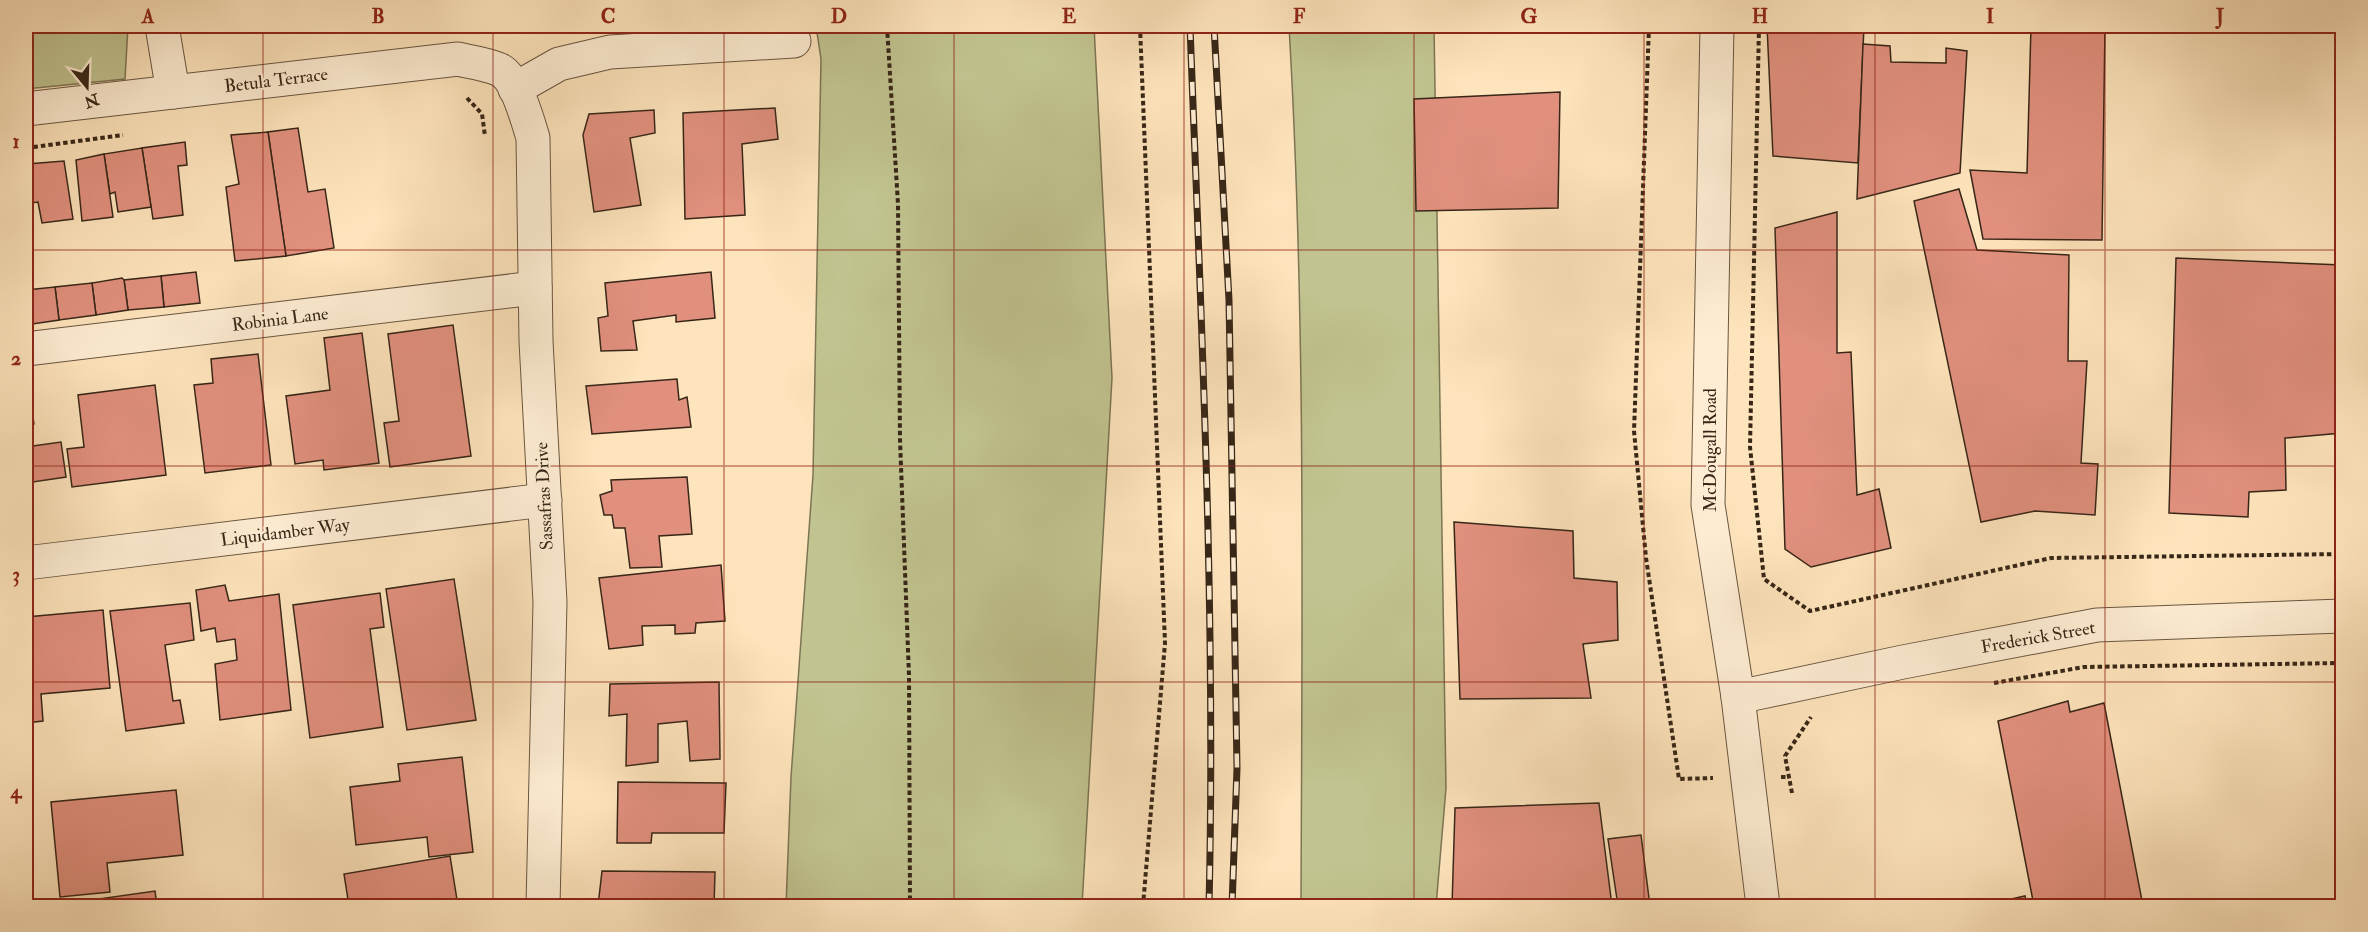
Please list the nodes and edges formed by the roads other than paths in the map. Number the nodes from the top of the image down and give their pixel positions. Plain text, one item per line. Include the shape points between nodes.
1 (162, 26) edge
2 (1717, 26) edge
3 (794, 41) dead end
4 (515, 89) junction
5 (173, 92) junction
6 (26, 109) edge
7 (535, 288) junction
8 (26, 349) edge
9 (545, 500) junction
10 (26, 563) edge
11 (2343, 616) edge
12 (1738, 698) junction
13 (543, 906) edge
14 (1763, 906) edge

1 - 5 street
2 - 12 street, McDougall Road via 1708,505
3 - 4 street via 610,52 559,64
4 - 5 street, Betula Terrace via 501,70 458,59
4 - 7 street, Sassafras Drive via 532,138
5 - 6 street, Betula Terrace
7 - 8 street, Robinia Lane
7 - 9 street, Sassafras Drive
9 - 10 street, Liquidamber Way
9 - 13 street, Sassafras Drive via 550,602
11 - 12 street, Frederick Street via 2097,625
12 - 14 street, McDougall Road

